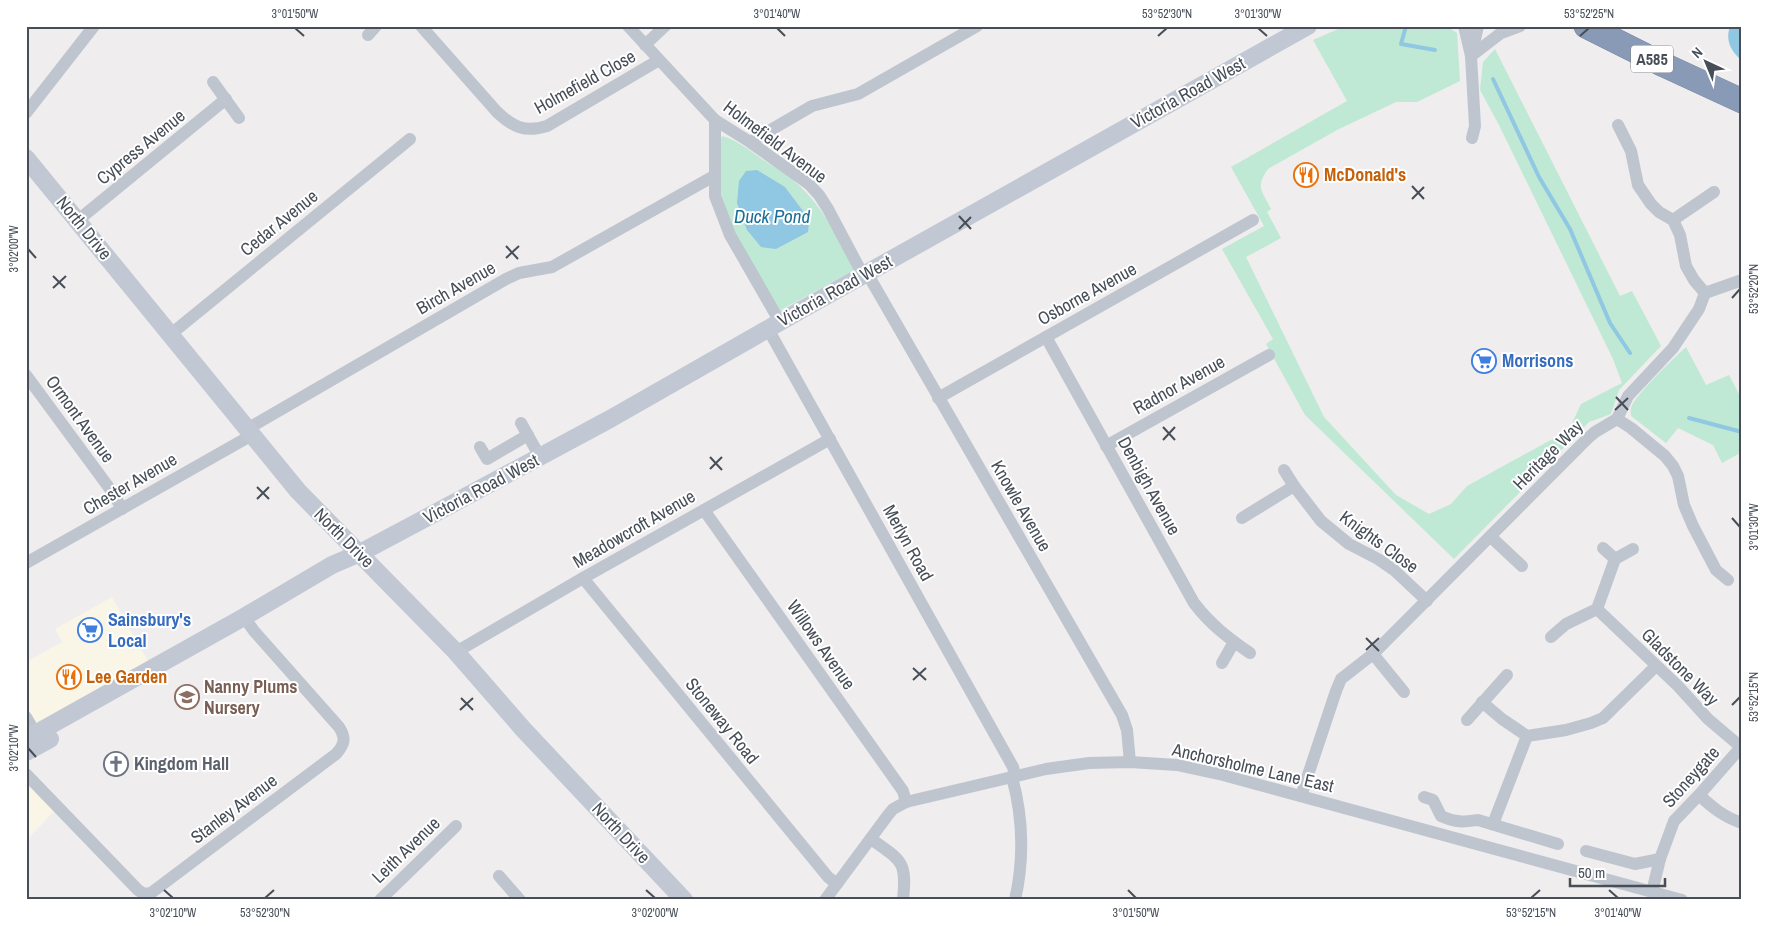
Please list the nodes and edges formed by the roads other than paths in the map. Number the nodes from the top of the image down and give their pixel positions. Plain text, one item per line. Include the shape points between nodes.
1 (94, 26) edge
2 (421, 26) edge
3 (628, 26) edge
4 (666, 26) edge
5 (978, 26) edge
6 (1308, 26) edge
7 (1464, 26) edge
8 (1478, 26) edge
9 (1520, 26) edge
10 (1615, 26) edge
11 (1584, 27) edge
12 (645, 45) junction
13 (1471, 56) junction
14 (659, 60) junction
15 (213, 82) dead end
16 (1714, 89) junction
17 (226, 99) junction
18 (1742, 101) edge
19 (26, 113) edge
20 (239, 118) dead end
21 (715, 120) junction
22 (1618, 125) dead end
23 (410, 138) dead end
24 (1472, 138) dead end
25 (750, 142) junction
26 (26, 158) edge
27 (714, 176) junction
28 (1714, 192) dead end
29 (1253, 220) dead end
30 (1673, 220) junction
31 (77, 221) junction
32 (865, 274) junction
33 (1742, 280) edge
34 (1705, 293) junction
35 (774, 325) junction
36 (171, 334) junction
37 (1046, 337) junction
38 (1269, 355) dead end
39 (26, 375) edge
40 (938, 398) junction
41 (1617, 419) junction
42 (521, 423) dead end
43 (250, 432) junction
44 (528, 436) junction
45 (830, 439) junction
46 (1106, 446) junction
47 (480, 447) dead end
48 (540, 457) junction
49 (1284, 470) dead end
50 (1294, 486) junction
51 (122, 509) junction
52 (704, 510) junction
53 (1242, 518) dead end
54 (1491, 537) junction
55 (1603, 548) dead end
56 (1633, 549) dead end
57 (360, 553) junction
58 (1615, 559) junction
59 (26, 563) edge
60 (1522, 566) dead end
61 (583, 578) junction
62 (1728, 580) dead end
63 (1427, 601) junction
64 (1597, 609) junction
65 (247, 622) junction
66 (1551, 637) dead end
67 (1234, 642) junction
68 (456, 652) junction
69 (1250, 653) dead end
70 (1373, 654) junction
71 (1222, 663) dead end
72 (1656, 666) junction
73 (1507, 675) dead end
74 (1404, 692) dead end
75 (1482, 702) junction
76 (26, 717) edge
77 (1467, 720) dead end
78 (1526, 736) junction
79 (32, 742) edge
80 (1741, 747) edge
81 (1130, 762) junction
82 (26, 774) edge
83 (1013, 777) junction
84 (1700, 795) junction
85 (1301, 796) junction
86 (1424, 797) dead end
87 (906, 802) junction
88 (1742, 823) edge
89 (1493, 824) junction
90 (456, 826) dead end
91 (871, 839) junction
92 (1558, 844) dead end
93 (1586, 851) dead end
94 (1660, 859) junction
95 (499, 876) dead end
96 (837, 884) junction
97 (1652, 892) junction
98 (513, 898) edge
99 (380, 900) edge
100 (684, 900) edge
101 (825, 900) edge
102 (903, 900) edge
103 (1016, 900) edge
104 (1682, 900) edge

1 - 19 street
2 - 14 street, Holmefield Close via 497,112 524,129 547,126
3 - 12 street, Holmefield Avenue
4 - 12 street
5 - 25 street via 858,94 812,106
6 - 32 main road, Victoria Road West
7 - 13 street
8 - 13 street
9 - 13 street via 1501,33
10 - 16 highway, A585
11 - 16 highway, A585
12 - 14 street, Holmefield Avenue
13 - 24 street via 1475,126
14 - 21 street, Holmefield Avenue
15 - 17 street
16 - 18 highway, A585
17 - 20 street
17 - 31 street, Cypress Avenue
21 - 25 street, Holmefield Avenue
21 - 27 street, Merlyn Road
22 - 30 street via 1631,151 1643,195 1659,212
23 - 36 street, Cedar Avenue
25 - 32 street, Holmefield Avenue via 809,184 828,209
26 - 31 main road, North Drive
27 - 35 street, Merlyn Road via 715,196 730,235
27 - 43 street, Birch Avenue via 552,267 519,273 506,279
28 - 30 street
29 - 37 street, Osborne Avenue
30 - 34 street via 1680,235 1686,266
31 - 36 main road, North Drive
32 - 35 main road, Victoria Road West
32 - 40 street, Knowle Avenue
33 - 34 street
34 - 41 street via 1699,309 1673,348 1628,396
35 - 45 street, Merlyn Road
35 - 48 main road, Victoria Road West
36 - 43 main road, North Drive
37 - 40 street, Osborne Avenue
37 - 46 street, Denbigh Avenue
38 - 46 street, Radnor Avenue
39 - 51 street, Ormont Avenue
40 - 81 street, Knowle Avenue via 1122,715
41 - 54 street, Heritage Way via 1587,439
41 - 62 street via 1666,456 1674,466 1693,526 1716,570
42 - 44 street
43 - 51 street, Chester Avenue
43 - 57 main road, North Drive via 306,499
44 - 47 street via 486,458
44 - 48 street
45 - 52 street, Meadowcroft Avenue
45 - 83 street, Merlyn Road via 1013,767
46 - 67 street, Denbigh Avenue via 1194,603 1211,624
48 - 57 main road, Victoria Road West
49 - 50 street, Knights Close
50 - 53 street
50 - 63 street, Knights Close via 1312,511 1333,531 1394,570
51 - 59 street, Chester Avenue
52 - 61 street, Meadowcroft Avenue
52 - 87 street, Willows Avenue via 903,792
54 - 60 street
54 - 63 street, Heritage Way
55 - 58 street
56 - 58 street
57 - 65 main road, Victoria Road West via 340,574
57 - 68 main road, North Drive
58 - 64 street
61 - 68 street, Meadowcroft Avenue
61 - 96 street, Stoneway Road
63 - 70 street, Heritage Way
64 - 66 street via 1566,624
64 - 72 street, Gladstone Way
65 - 79 main road, Victoria Road West
65 - 82 street, Stanley Avenue via 339,727 344,735 343,746 151,893 144,894 138,890
67 - 69 street, Denbigh Avenue
67 - 71 street
68 - 100 main road, North Drive via 523,729
70 - 74 street
70 - 85 street, Heritage Way via 1341,679
72 - 78 street via 1603,718 1566,730
72 - 80 street, Gladstone Way
73 - 75 street
75 - 77 street
75 - 78 street
76 - 79 street
78 - 89 street
80 - 84 street, Stoneygate
81 - 83 street, Anchorsholme Lane East via 1065,766
81 - 85 street, Anchorsholme Lane East via 1177,765
83 - 87 street, Anchorsholme Lane East
83 - 103 street, Merlyn Road via 1020,810
84 - 88 street via 1716,812
84 - 94 street, Stoneygate via 1674,821
85 - 97 street, Anchorsholme Lane East
86 - 89 street via 1433,800 1440,814 1446,818 1465,823 1478,820
87 - 91 street, Anchorsholme Lane East via 893,810
89 - 92 street
90 - 99 street, Leith Avenue
91 - 96 street, Anchorsholme Lane East
91 - 102 street via 894,855 903,868
93 - 94 street via 1635,864
94 - 97 street, Stoneygate
95 - 98 street
96 - 101 street, Anchorsholme Lane East
97 - 104 street, Anchorsholme Lane East

